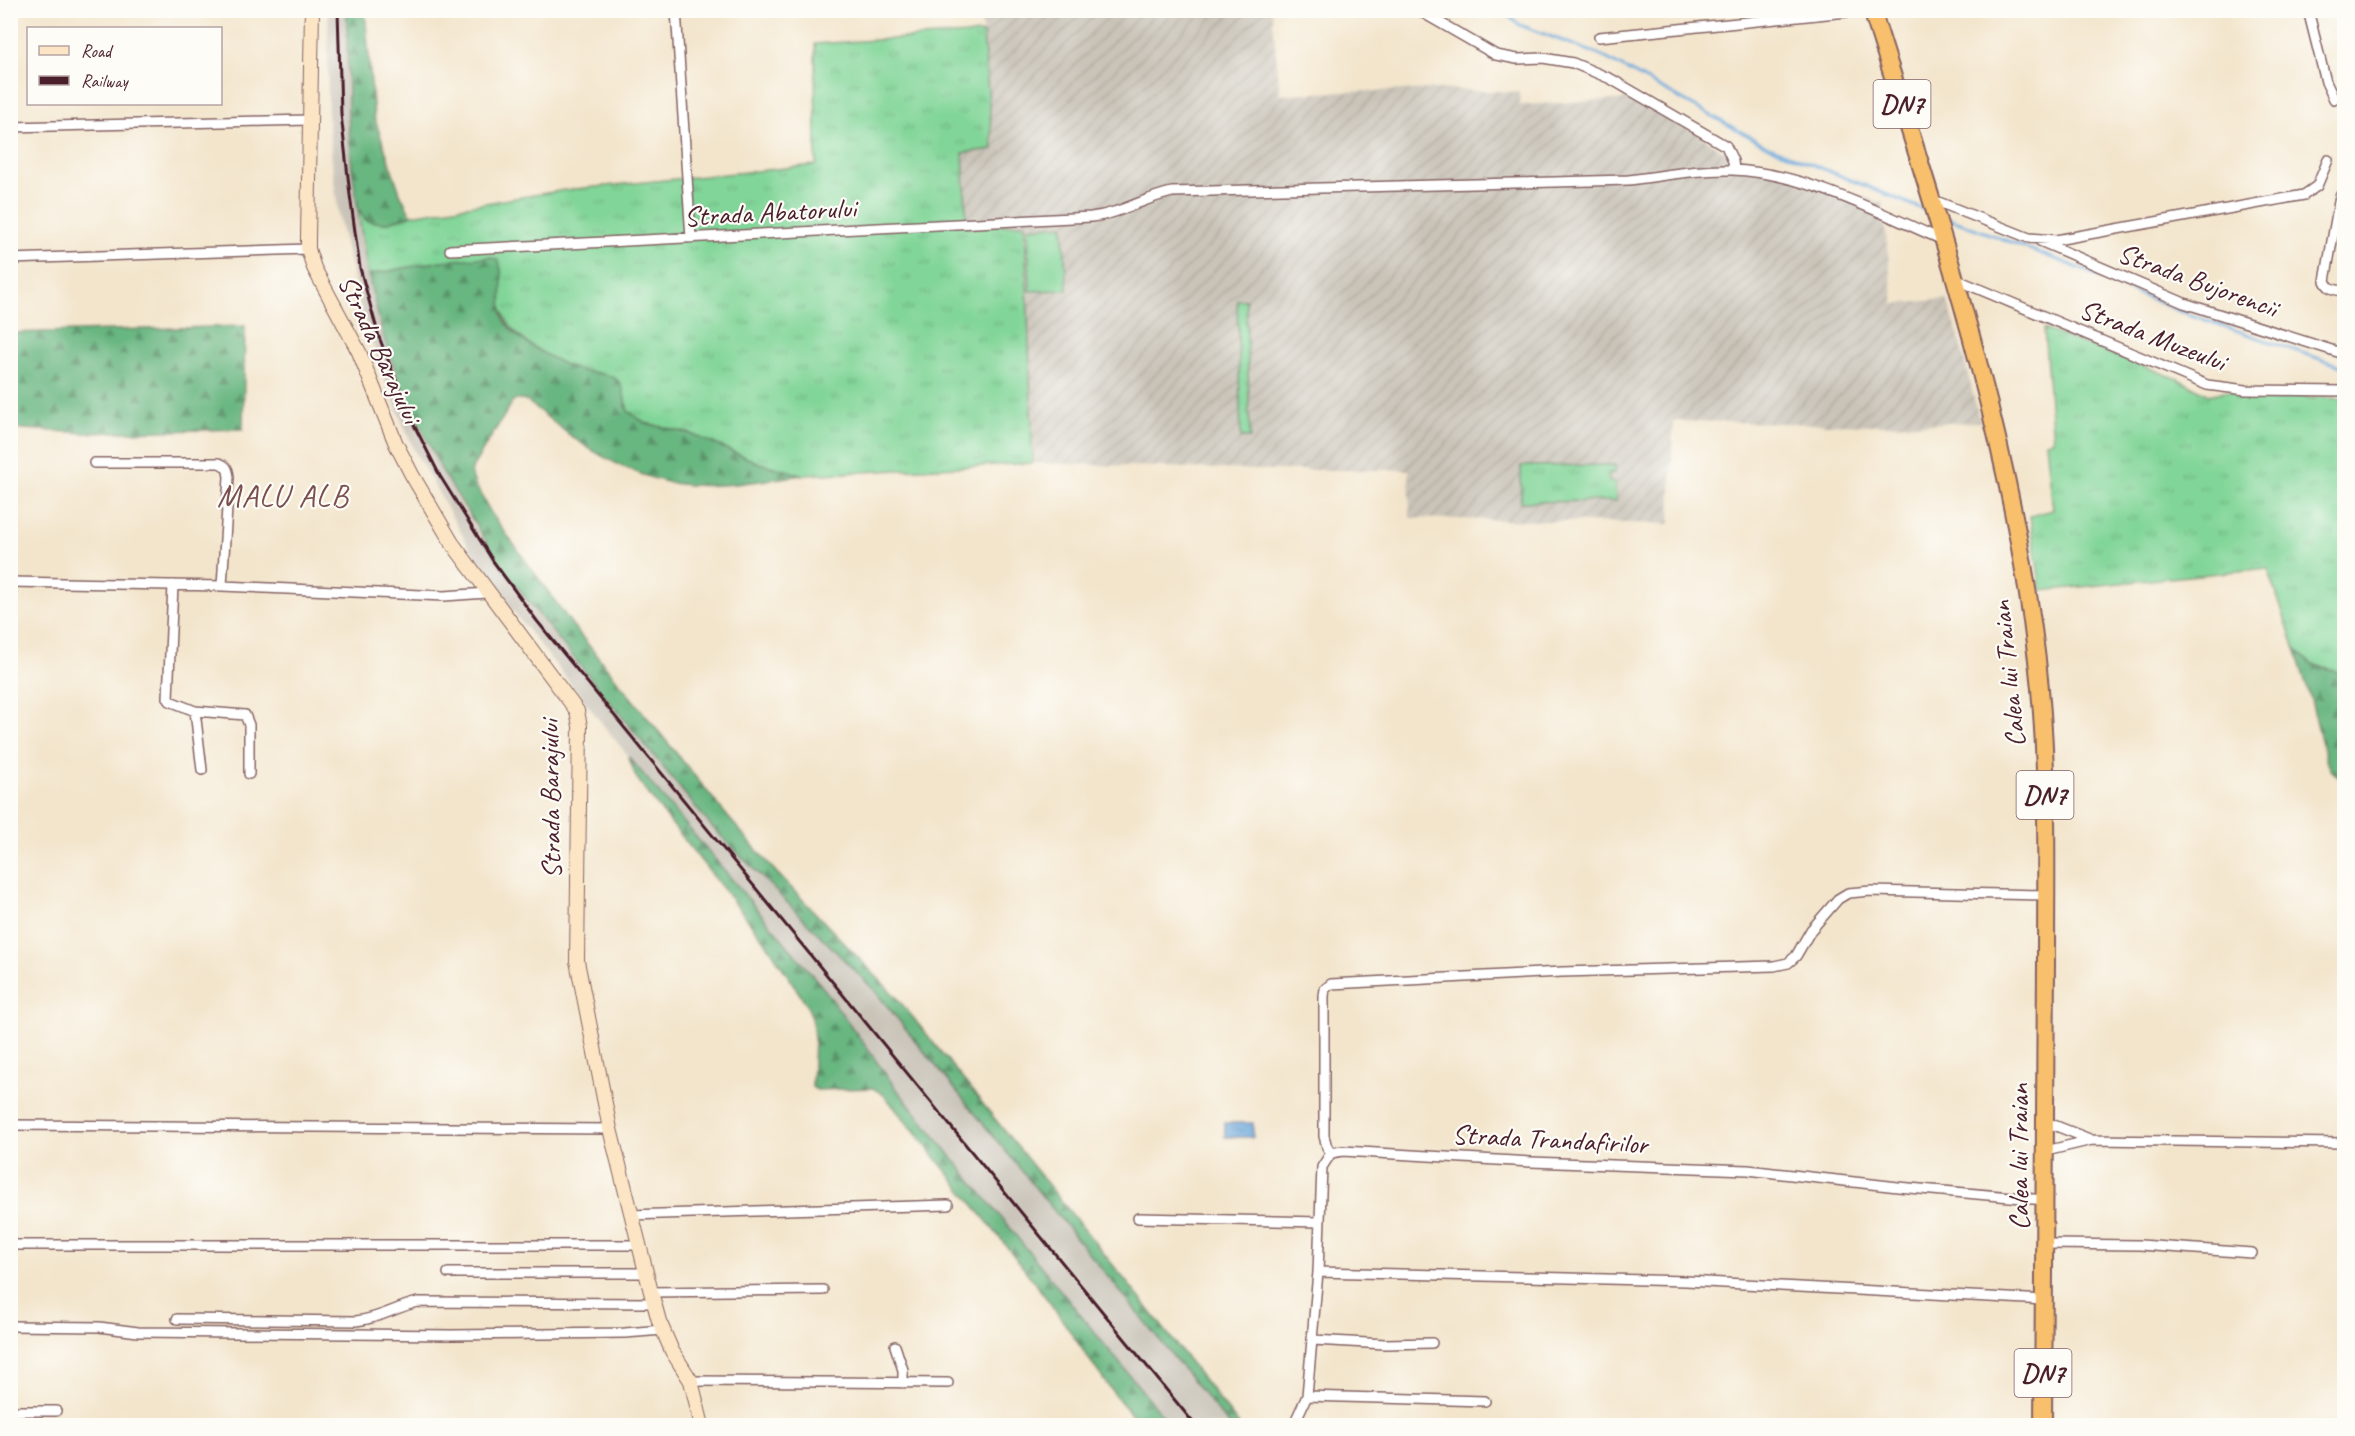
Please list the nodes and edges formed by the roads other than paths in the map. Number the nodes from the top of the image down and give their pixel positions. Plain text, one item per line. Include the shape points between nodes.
1 (312, 10) edge
2 (676, 10) edge
3 (1418, 10) edge
4 (1866, 10) edge
5 (1872, 10) edge
6 (2308, 10) edge
7 (1599, 37) dead end
8 (2334, 99) dead end
9 (309, 120) junction
10 (10, 127) edge
11 (2328, 160) dead end
12 (1734, 170) junction
13 (2340, 196) dead end
14 (1932, 202) junction
15 (692, 238) junction
16 (1943, 240) junction
17 (2039, 240) junction
18 (308, 249) junction
19 (450, 250) dead end
20 (10, 259) edge
21 (1955, 279) junction
22 (2344, 291) edge
23 (2344, 354) edge
24 (2344, 391) edge
25 (94, 463) dead end
26 (10, 582) edge
27 (173, 585) junction
28 (222, 586) junction
29 (487, 593) junction
30 (195, 711) junction
31 (202, 770) dead end
32 (249, 774) dead end
33 (2046, 894) junction
34 (2046, 1122) junction
35 (10, 1125) edge
36 (610, 1129) junction
37 (2092, 1140) junction
38 (2344, 1143) edge
39 (2046, 1151) junction
40 (1331, 1153) junction
41 (2045, 1200) junction
42 (948, 1205) dead end
43 (630, 1215) junction
44 (1138, 1218) dead end
45 (1320, 1222) junction
46 (2045, 1244) junction
47 (10, 1245) edge
48 (638, 1245) junction
49 (2252, 1253) dead end
50 (1318, 1272) junction
51 (448, 1273) dead end
52 (646, 1273) junction
53 (823, 1290) dead end
54 (652, 1298) junction
55 (2044, 1300) junction
56 (177, 1319) dead end
57 (10, 1326) edge
58 (663, 1330) junction
59 (1313, 1340) junction
60 (1432, 1343) dead end
61 (895, 1346) dead end
62 (691, 1381) junction
63 (903, 1383) junction
64 (948, 1383) dead end
65 (1307, 1396) junction
66 (1485, 1401) dead end
67 (10, 1411) edge
68 (56, 1411) dead end
69 (702, 1425) edge
70 (1293, 1425) edge
71 (2043, 1425) edge

1 - 9 street, Strada Barajului
2 - 15 street
3 - 12 street via 1496,56 1573,63 1611,79 1726,146
4 - 7 street
5 - 14 highway, Calea lui Traian / DN7
6 - 8 street
9 - 10 street
9 - 18 street, Strada Barajului
11 - 17 street, Strada Bujorencii via 2317,186 2304,195
12 - 15 street, Strada Abatorului via 1691,170 1628,180 1172,192 1109,215 1091,217
12 - 16 street, Strada Abatorului via 1824,190
13 - 22 street via 2325,281 2332,289
14 - 16 highway, Calea lui Traian / DN7
14 - 17 street, Strada Bujorencii
15 - 19 street, Strada Abatorului
16 - 21 highway, Calea lui Traian / DN7
17 - 23 street, Strada Bujorencii via 2184,303
18 - 20 street
18 - 29 street, Strada Barajului via 320,281 359,352 401,454 452,543
21 - 24 street, Strada Muzeului via 2206,385 2246,390
21 - 33 highway, Calea lui Traian / DN7 via 2003,459 2032,620 2044,748
25 - 28 street via 224,465 229,477
26 - 27 street
27 - 28 street
27 - 30 street via 168,698
28 - 29 street via 444,596
29 - 36 street, Strada Barajului via 577,711 577,961
30 - 31 street
30 - 32 street via 245,715 249,725
33 - 34 highway, Calea lui Traian / DN7
33 - 40 street via 1848,893 1811,930 1796,956 1788,963 1774,966 1331,984 1325,989 1324,1136
34 - 37 street
34 - 39 highway, Calea lui Traian / DN7
35 - 36 street
36 - 43 street, Strada Barajului
37 - 38 street
37 - 39 street
39 - 41 highway, Calea lui Traian / DN7
40 - 41 street, Strada Trandafirilor via 1748,1170
40 - 45 street via 1322,1167
41 - 46 highway, Calea lui Traian / DN7
42 - 43 street
43 - 48 street, Strada Barajului
44 - 45 street
45 - 50 street
46 - 49 street via 2140,1245
46 - 55 highway, Calea lui Traian / DN7
47 - 48 street
48 - 52 street, Strada Barajului
50 - 55 street via 1686,1281
50 - 59 street
51 - 52 street
52 - 54 street, Strada Barajului
53 - 54 street
54 - 56 street via 418,1302 371,1320 356,1321
54 - 58 street, Strada Barajului
55 - 71 highway, Calea lui Traian / DN7
57 - 58 street via 138,1332 452,1335
58 - 62 street, Strada Barajului
59 - 60 street
59 - 65 street
61 - 63 street
62 - 63 street
62 - 69 street, Strada Barajului
63 - 64 street
65 - 66 street
65 - 70 street
67 - 68 street

